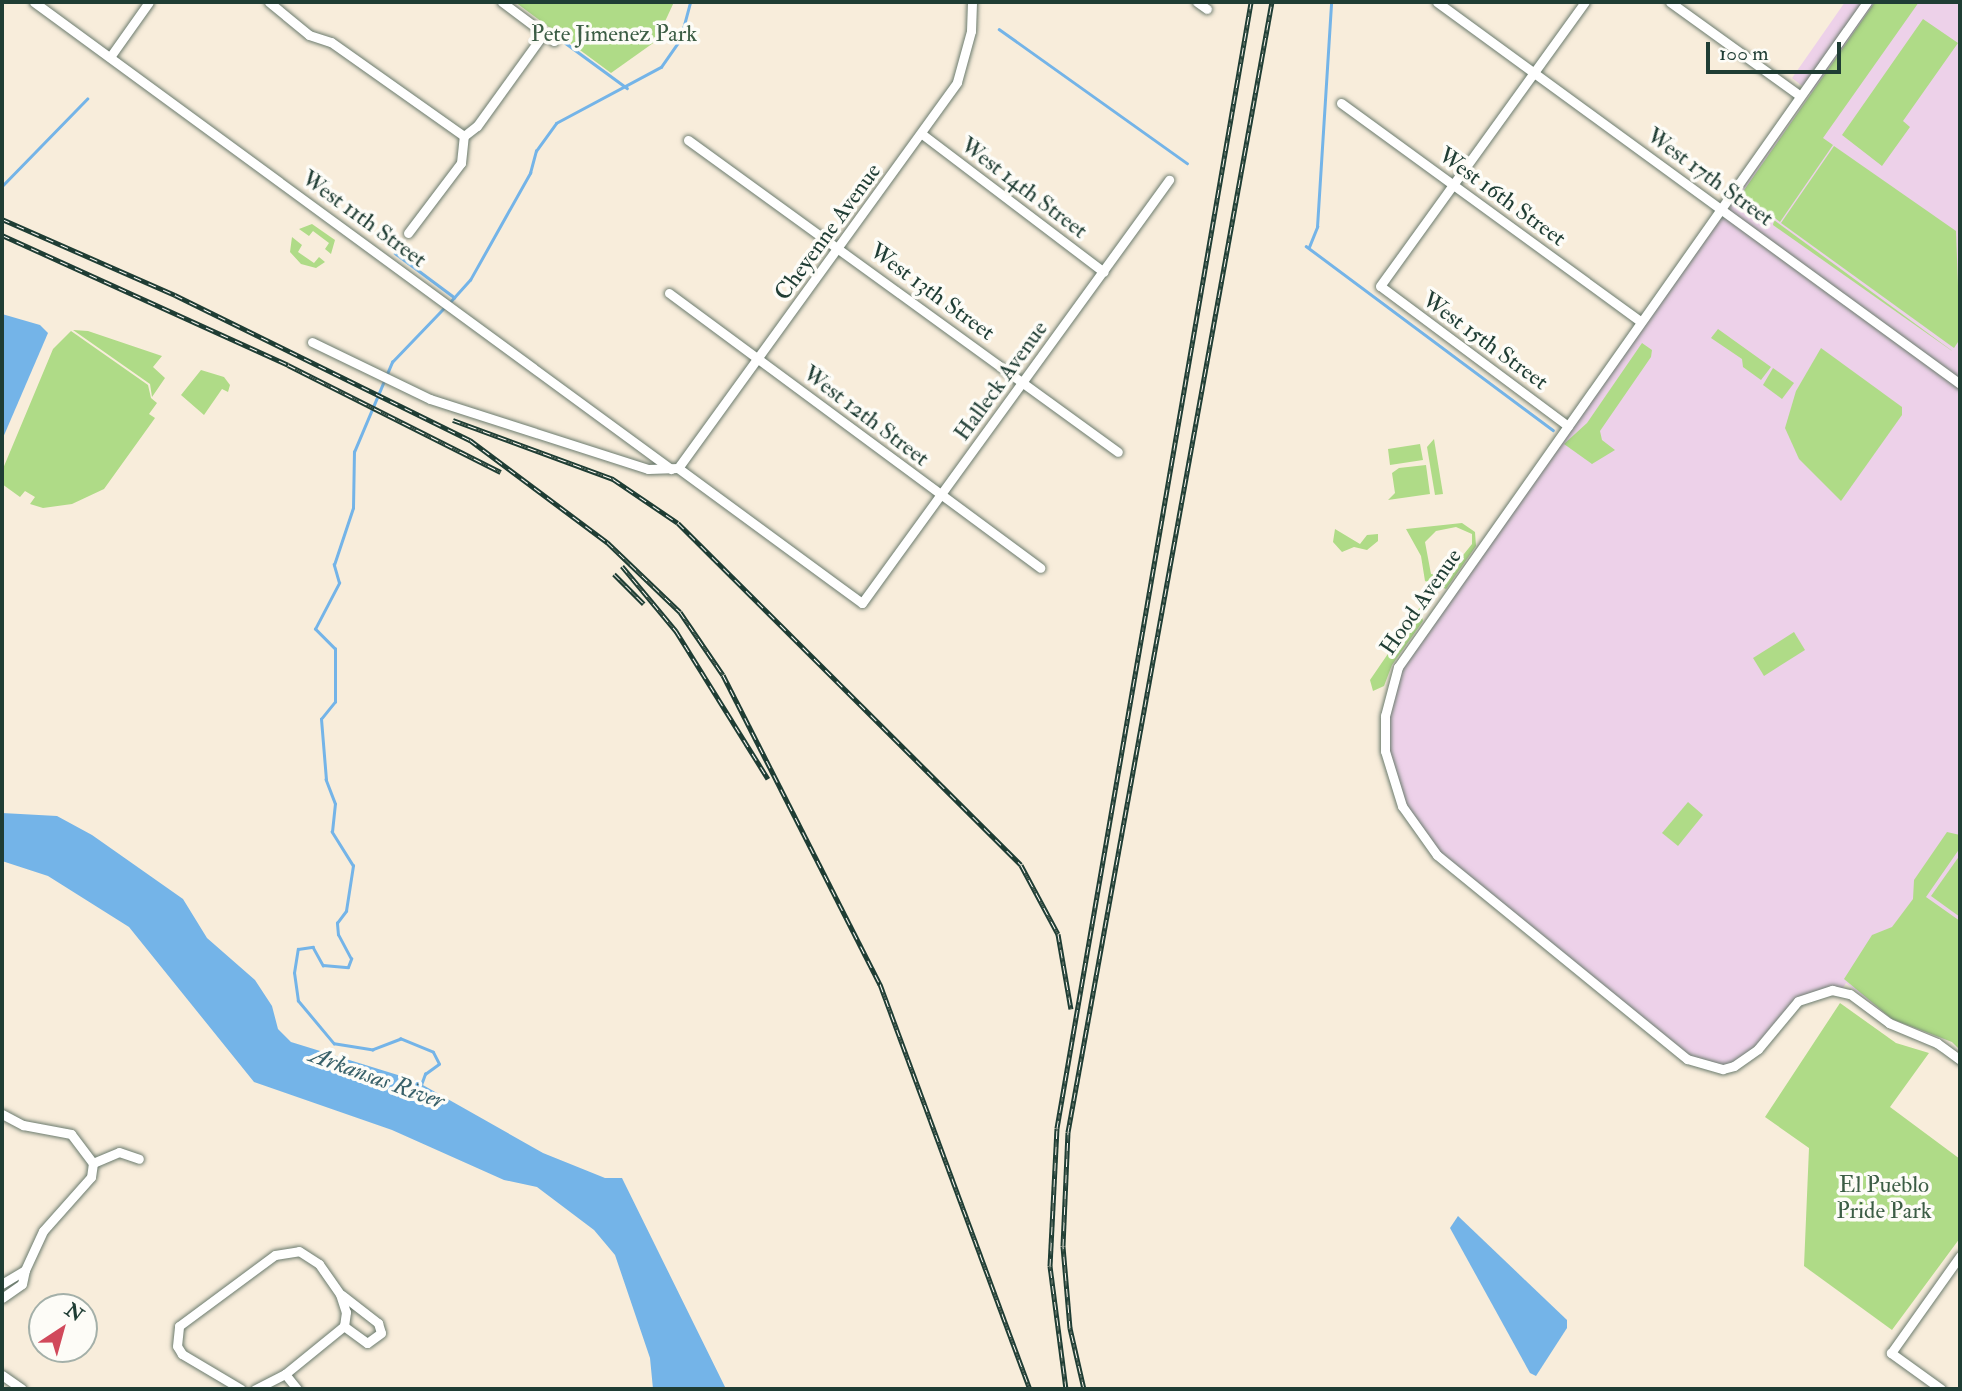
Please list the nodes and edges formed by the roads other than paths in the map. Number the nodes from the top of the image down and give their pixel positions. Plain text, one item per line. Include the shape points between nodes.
1 (34, 2) edge
2 (149, 2) edge
3 (269, 2) edge
4 (502, 2) edge
5 (972, 2) edge
6 (1198, 2) edge
7 (1437, 2) edge
8 (1585, 2) edge
9 (1670, 2) edge
10 (1867, 2) edge
11 (1207, 9) dead end
12 (544, 33) junction
13 (554, 40) dead end
14 (110, 57) junction
15 (1534, 73) junction
16 (1799, 95) junction
17 (1341, 103) dead end
18 (922, 134) junction
19 (464, 136) junction
20 (688, 140) dead end
21 (1169, 180) dead end
22 (1452, 184) junction
23 (1720, 209) junction
24 (408, 233) dead end
25 (840, 248) junction
26 (1104, 272) junction
27 (669, 293) dead end
28 (1640, 321) junction
29 (312, 342) dead end
30 (759, 359) junction
31 (1024, 384) junction
32 (1960, 384) edge
33 (1569, 426) junction
34 (1118, 452) dead end
35 (674, 468) junction
36 (940, 496) junction
37 (1040, 568) dead end
38 (862, 603) joint
39 (1960, 1059) edge
40 (2, 1114) edge
41 (139, 1159) dead end
42 (93, 1163) junction
43 (1960, 1256) edge
44 (25, 1270) junction
45 (2, 1284) edge
46 (340, 1294) junction
47 (2, 1298) edge
48 (344, 1326) junction
49 (285, 1374) junction
50 (2, 1375) edge
51 (22, 1389) edge
52 (241, 1389) edge
53 (255, 1389) edge
54 (297, 1389) edge
55 (1941, 1389) edge

1 - 14 street, West 11th Street
2 - 14 street
3 - 19 street via 309,35 331,43
4 - 12 street
5 - 18 street, Cheyenne Avenue via 971,31 957,82
6 - 11 street
7 - 15 street, West 17th Street
8 - 15 street
9 - 16 street
10 - 16 street, Hood Avenue
12 - 13 street
12 - 19 street via 477,126
14 - 35 street, West 11th Street
15 - 22 street
15 - 23 street, West 17th Street
16 - 23 street, Hood Avenue
17 - 22 street, West 16th Street
18 - 25 street, Cheyenne Avenue
18 - 26 street, West 14th Street
19 - 24 street via 461,163
20 - 25 street, West 13th Street
21 - 26 street, Halleck Avenue
22 - 28 street, West 16th Street
22 - 33 street, West 15th Street via 1380,286
23 - 28 street, Hood Avenue
23 - 32 street, West 17th Street
25 - 30 street, Cheyenne Avenue
25 - 31 street, West 13th Street
26 - 31 street, Halleck Avenue
27 - 30 street, West 12th Street
28 - 33 street, Hood Avenue
29 - 35 street via 430,399 648,469
30 - 35 street, Cheyenne Avenue
30 - 36 street, West 12th Street
31 - 34 street, West 13th Street
31 - 36 street, Halleck Avenue
33 - 39 street, Hood Avenue via 1398,667 1385,735 1390,773 1402,806 1437,855 1687,1059 1723,1069 1734,1066 1758,1049 1798,1001 1822,990 1850,995 1889,1023 1937,1043
35 - 38 street, West 11th Street
36 - 37 street, West 12th Street
36 - 38 street, Halleck Avenue
40 - 42 street via 23,1125 71,1133
41 - 42 street via 119,1152
42 - 44 street via 91,1177 43,1231
43 - 55 street via 1891,1353
44 - 45 street
44 - 47 street via 22,1284
46 - 48 street via 346,1312
46 - 48 street via 377,1323 381,1333 367,1343
46 - 52 street via 319,1264 299,1251 287,1250 185,1318 176,1336 183,1354
48 - 49 street
49 - 53 street
49 - 54 street
50 - 51 street

